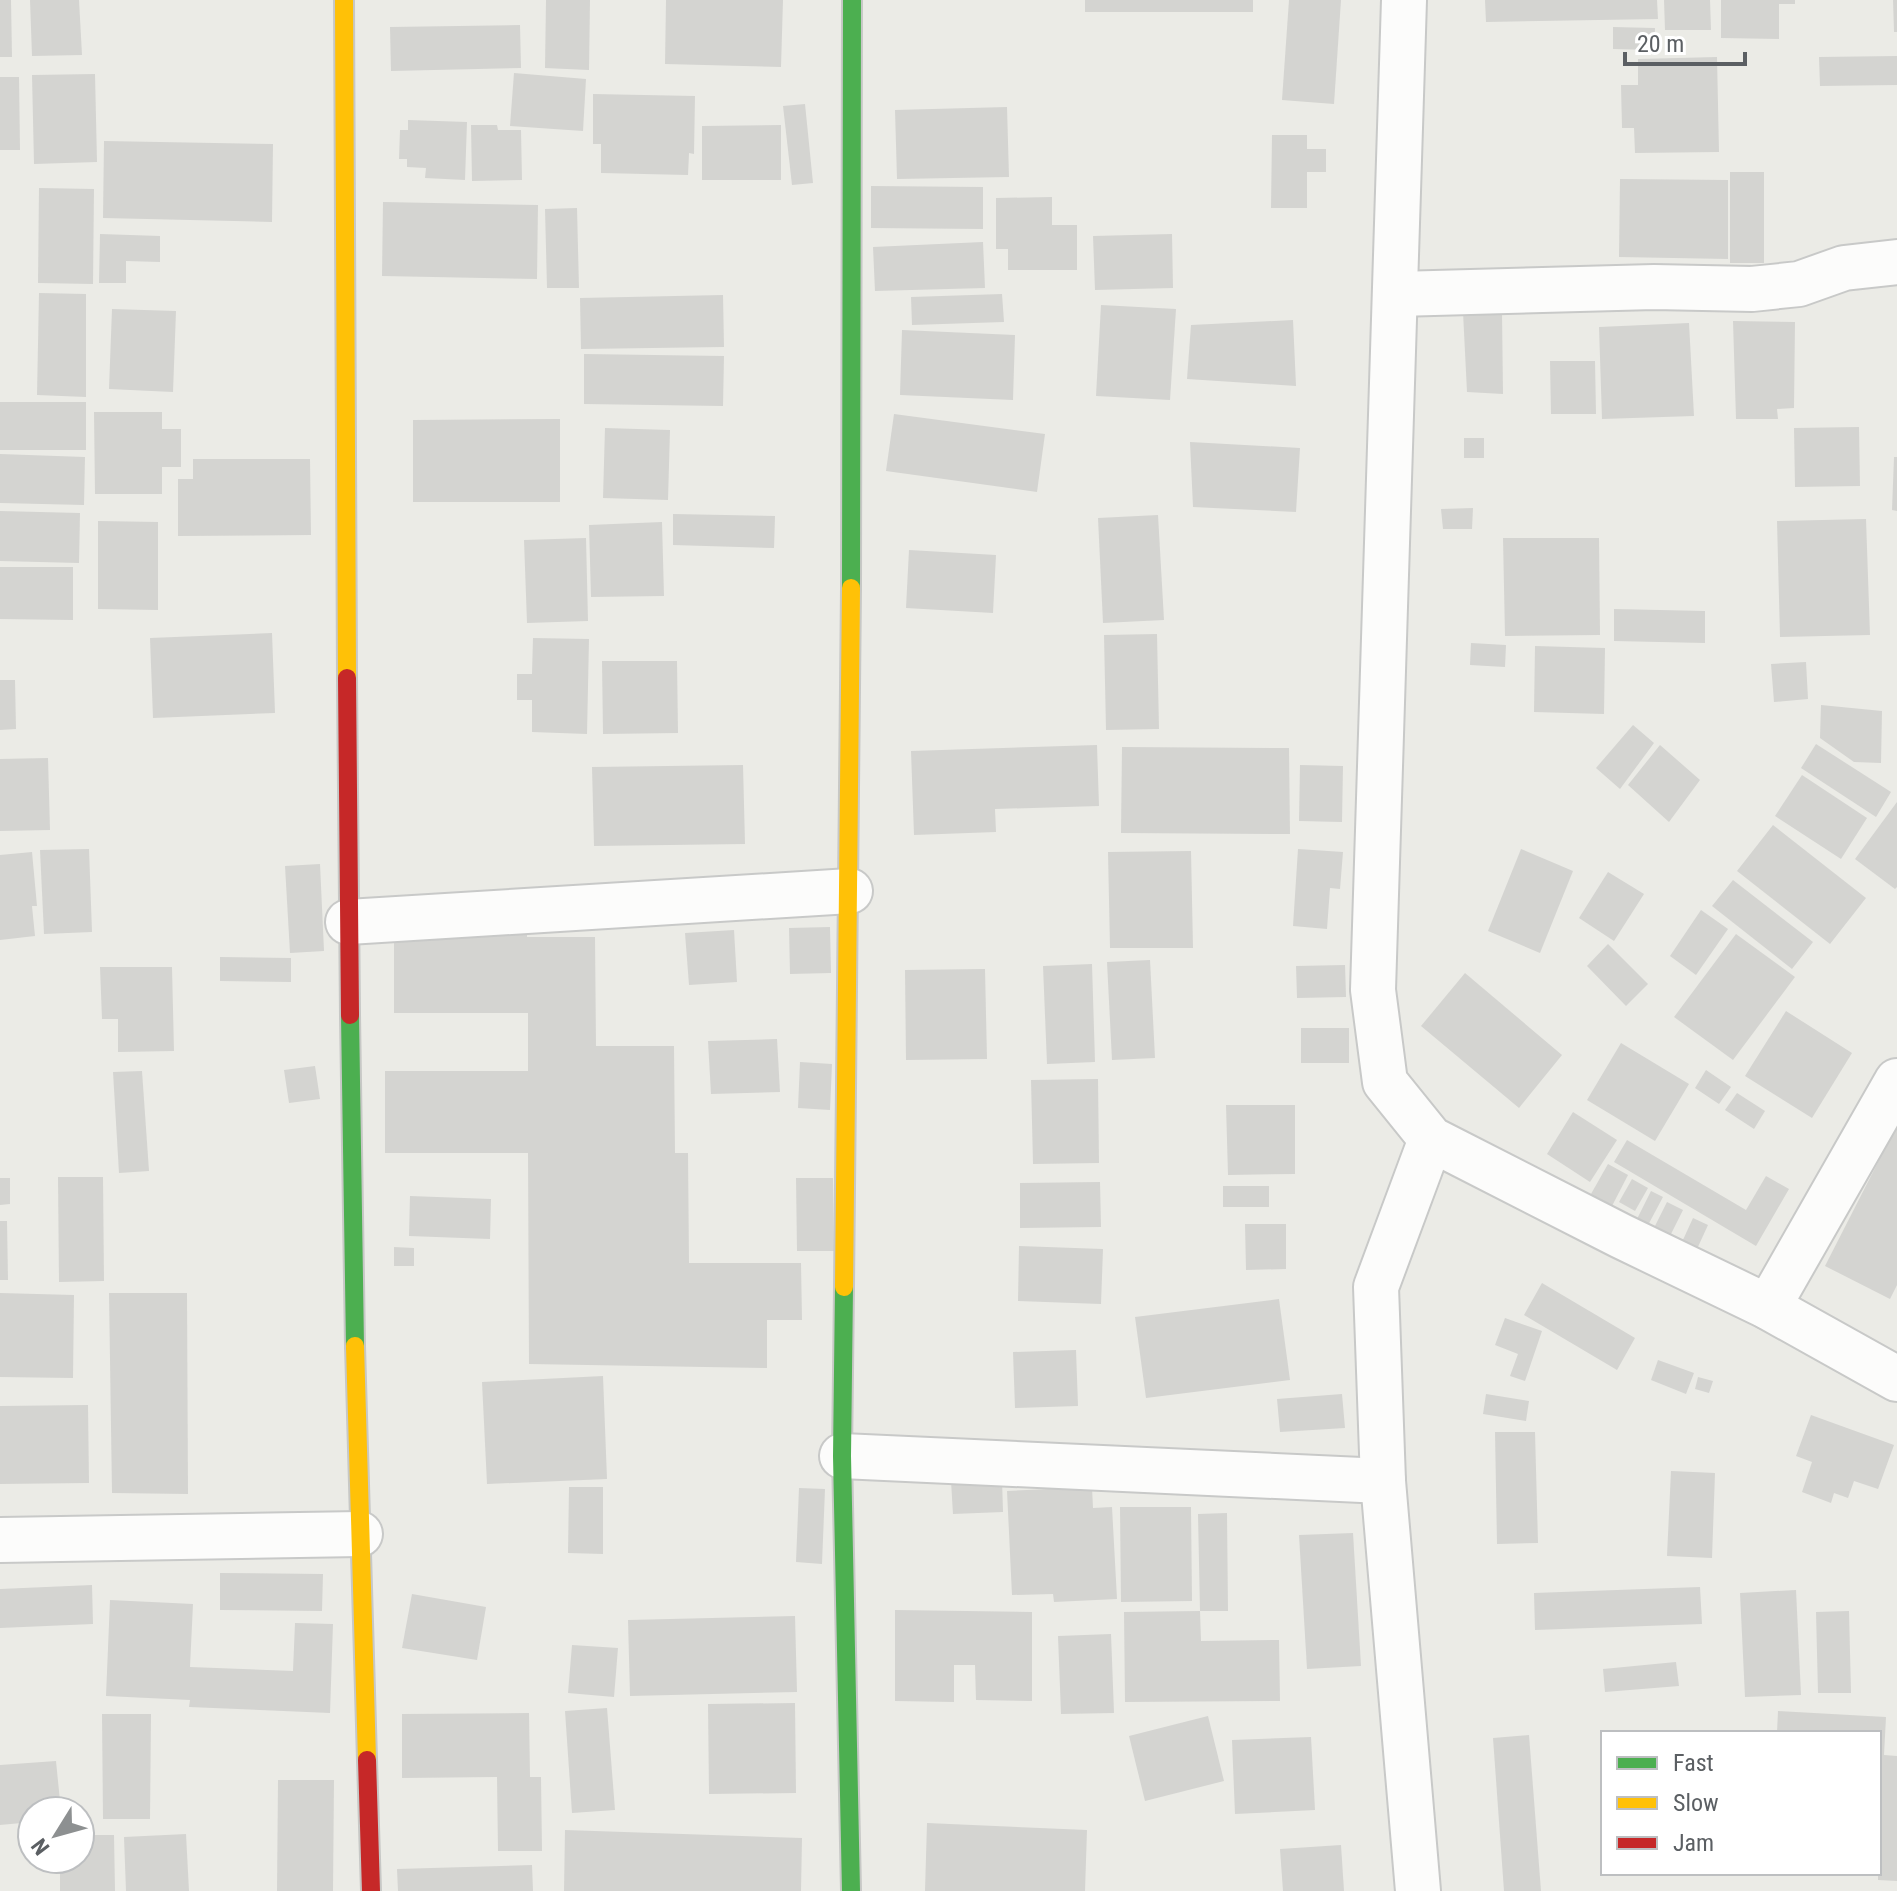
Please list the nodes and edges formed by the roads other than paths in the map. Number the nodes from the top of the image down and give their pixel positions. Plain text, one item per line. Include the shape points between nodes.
1 (344, 0) edge
2 (852, 0) edge
3 (1404, 0) edge
4 (1897, 262) edge
5 (1397, 294) junction
6 (850, 891) junction
7 (348, 922) junction
8 (1897, 1081) edge
9 (1431, 1139) junction
10 (1768, 1307) junction
11 (1897, 1379) edge
12 (842, 1456) junction
13 (1383, 1481) junction
14 (360, 1534) junction
15 (0, 1540) edge
16 (371, 1891) edge
17 (851, 1891) edge
18 (1418, 1891) edge

1 - 7 street
2 - 6 street
3 - 5 street
4 - 5 street via 1752,289
5 - 9 street via 1373,990 1385,1082
6 - 7 street
6 - 12 street
7 - 14 street
8 - 10 street
9 - 10 street
9 - 13 street via 1376,1287
10 - 11 street
12 - 13 street
12 - 17 street
13 - 18 street
14 - 15 street
14 - 16 street

